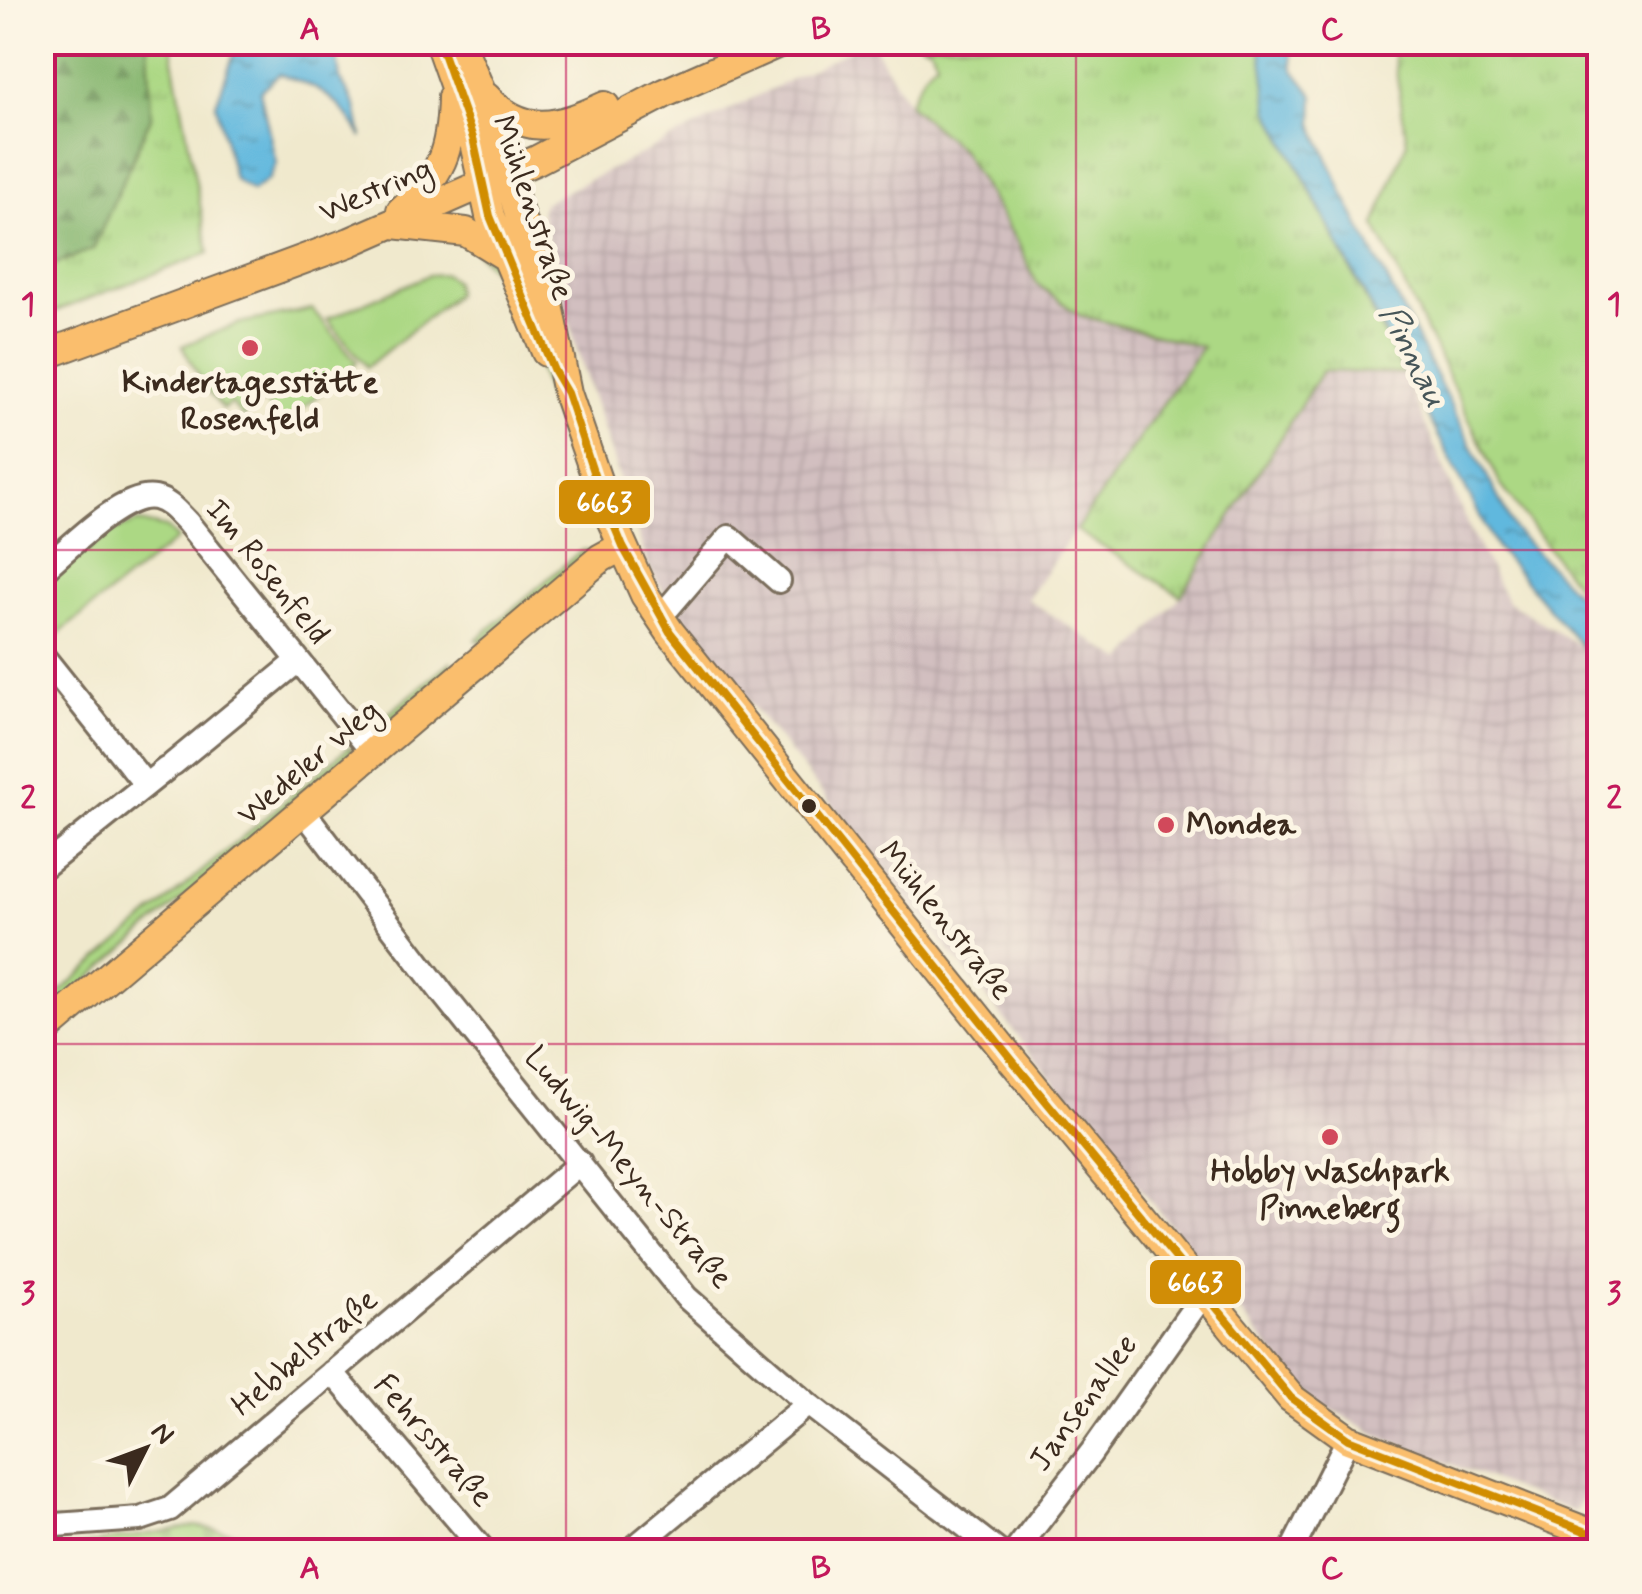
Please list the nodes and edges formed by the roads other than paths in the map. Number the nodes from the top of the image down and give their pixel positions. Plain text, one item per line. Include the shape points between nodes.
1 (438, 42) edge
2 (460, 42) edge
3 (781, 42) edge
4 (452, 85) junction
5 (481, 92) junction
6 (665, 93) junction
7 (496, 178) junction
8 (387, 224) junction
9 (507, 258) junction
10 (42, 356) edge
11 (567, 393) junction
12 (621, 547) junction
13 (42, 571) edge
14 (779, 581) dead end
15 (669, 607) dead end
16 (42, 654) edge
17 (298, 661) junction
18 (374, 754) junction
19 (146, 784) junction
20 (305, 812) junction
21 (42, 868) edge
22 (42, 1034) edge
23 (580, 1163) junction
24 (1205, 1292) junction
25 (332, 1372) junction
26 (808, 1404) junction
27 (1348, 1439) junction
28 (42, 1526) edge
29 (1600, 1537) edge
30 (485, 1552) edge
31 (629, 1552) edge
32 (998, 1552) edge
33 (1015, 1552) edge
34 (1290, 1552) edge

1 - 4 main road, Mühlenstraße
2 - 5 main road, Mühlenstraße
3 - 6 main road, Westring
4 - 7 main road, Mühlenstraße
4 - 8 main road via 452,130 441,166
5 - 6 main road via 501,114 554,126 630,94
5 - 7 main road, Mühlenstraße via 499,135
6 - 7 main road, Westring
7 - 8 main road, Westring
7 - 9 main road, Mühlenstraße via 490,216
7 - 11 main road, Mühlenstraße via 549,305
8 - 9 main road via 466,232
8 - 10 main road, Westring
9 - 11 main road, Mühlenstraße
11 - 12 main road, Mühlenstraße
12 - 18 main road, Wedeler Weg via 600,558
12 - 24 main road, Mühlenstraße via 670,632
13 - 17 street, Im Rosenfeld via 121,506 157,498 188,522
14 - 15 street via 729,537
16 - 19 street
17 - 18 street, Im Rosenfeld
17 - 19 street
18 - 20 main road, Wedeler Weg
19 - 21 street
20 - 22 main road, Wedeler Weg
20 - 23 street, Ludwig-Meyn-Straße
23 - 25 street, Hebbelstraße
23 - 26 street, Ludwig-Meyn-Straße via 686,1296
24 - 27 main road, Mühlenstraße via 1292,1398
24 - 33 street, Jansenallee
25 - 28 street, Hebbelstraße via 170,1508 140,1519
25 - 30 street, Fehrsstraße
26 - 31 street
26 - 32 street, Ludwig-Meyn-Straße
27 - 29 main road, Mühlenstraße
27 - 34 street

